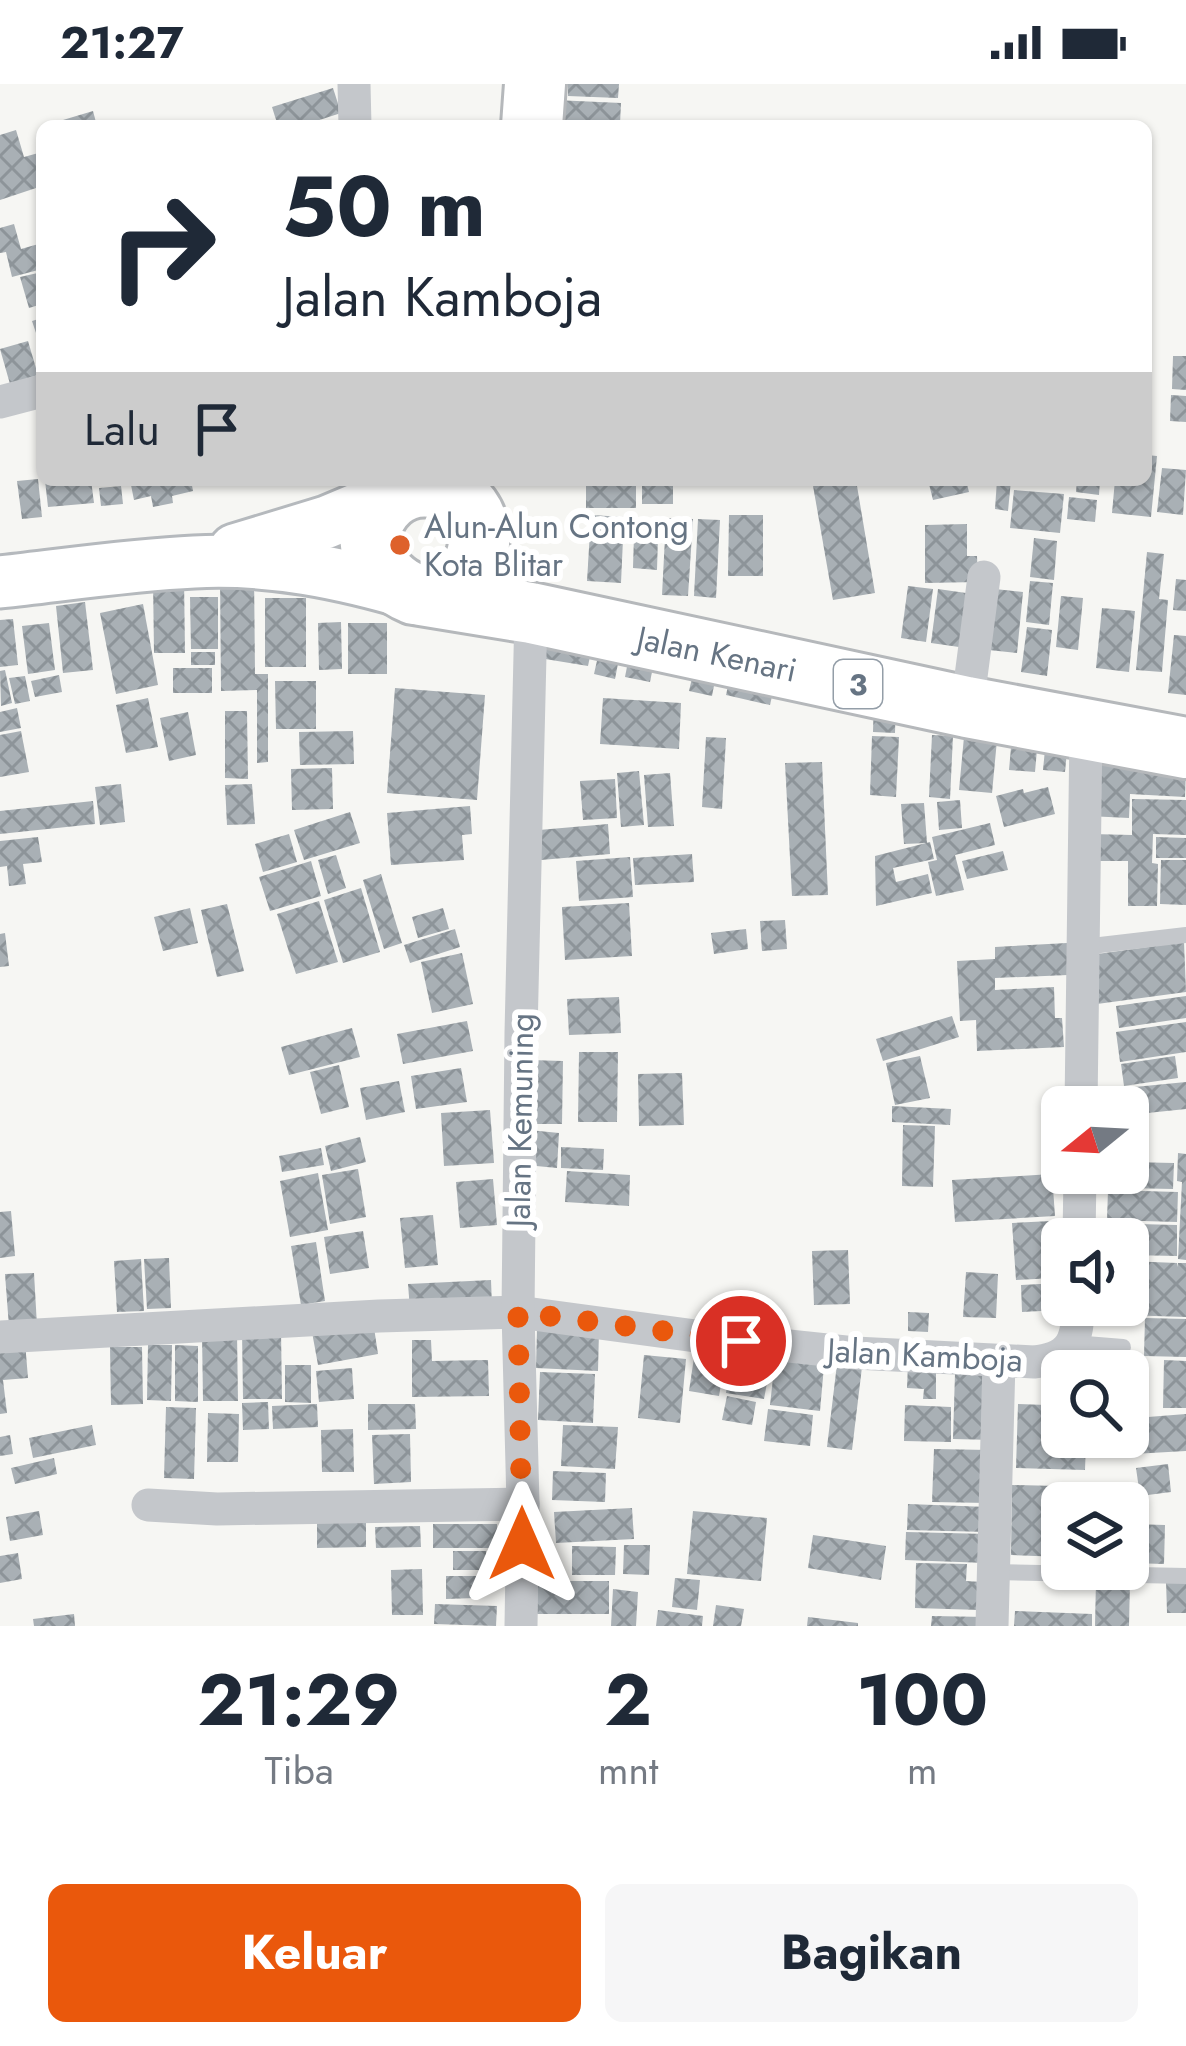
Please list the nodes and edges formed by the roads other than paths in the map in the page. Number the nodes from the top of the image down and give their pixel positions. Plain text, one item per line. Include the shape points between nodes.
1 (354, 84) edge
2 (535, 84) edge
3 (356, 120) edge
4 (532, 120) edge
5 (36, 393) edge
6 (0, 402) edge
7 (410, 486) edge
8 (411, 486) edge
9 (429, 486) edge
10 (485, 503) edge
11 (194, 562) junction
12 (984, 577) dead end
13 (0, 582) edge
14 (414, 594) junction
15 (531, 613) junction
16 (967, 707) junction
17 (1086, 729) junction
18 (1186, 748) edge
19 (1186, 935) edge
20 (1083, 947) junction
21 (1081, 1086) edge
22 (518, 1312) junction
23 (1078, 1326) edge
24 (0, 1336) edge
25 (1073, 1343) junction
26 (1123, 1347) dead end
27 (999, 1361) junction
28 (523, 1504) junction
29 (148, 1505) dead end
30 (993, 1572) junction
31 (1186, 1576) edge
32 (521, 1626) edge
33 (992, 1626) edge

1 - 3 street
2 - 4 highway
5 - 6 street
7 - 11 main road via 327,522
8 - 14 highway via 380,509 370,543 384,576
9 - 10 highway via 470,509
10 - 14 highway via 470,572 445,592
10 - 15 highway via 513,589
11 - 13 main road
11 - 14 main road via 346,574
12 - 16 street
14 - 15 highway, 3
15 - 16 highway, Jalan Kenari / 3
15 - 22 street, Jalan Kemuning
16 - 17 highway, Jalan Kenari / 3
17 - 18 highway, Jalan Kenari / 3
17 - 20 street
19 - 20 lane
20 - 21 street
22 - 24 street, Jalan Kamboja
22 - 27 street, Jalan Kamboja via 855,1353
22 - 28 street, Jalan Kemuning
23 - 25 street, Jalan Kamboja
25 - 26 lane
25 - 27 street, Jalan Kamboja via 1050,1360
27 - 30 street
28 - 29 street
28 - 32 street, Jalan Kemuning
30 - 31 lane
30 - 33 street

